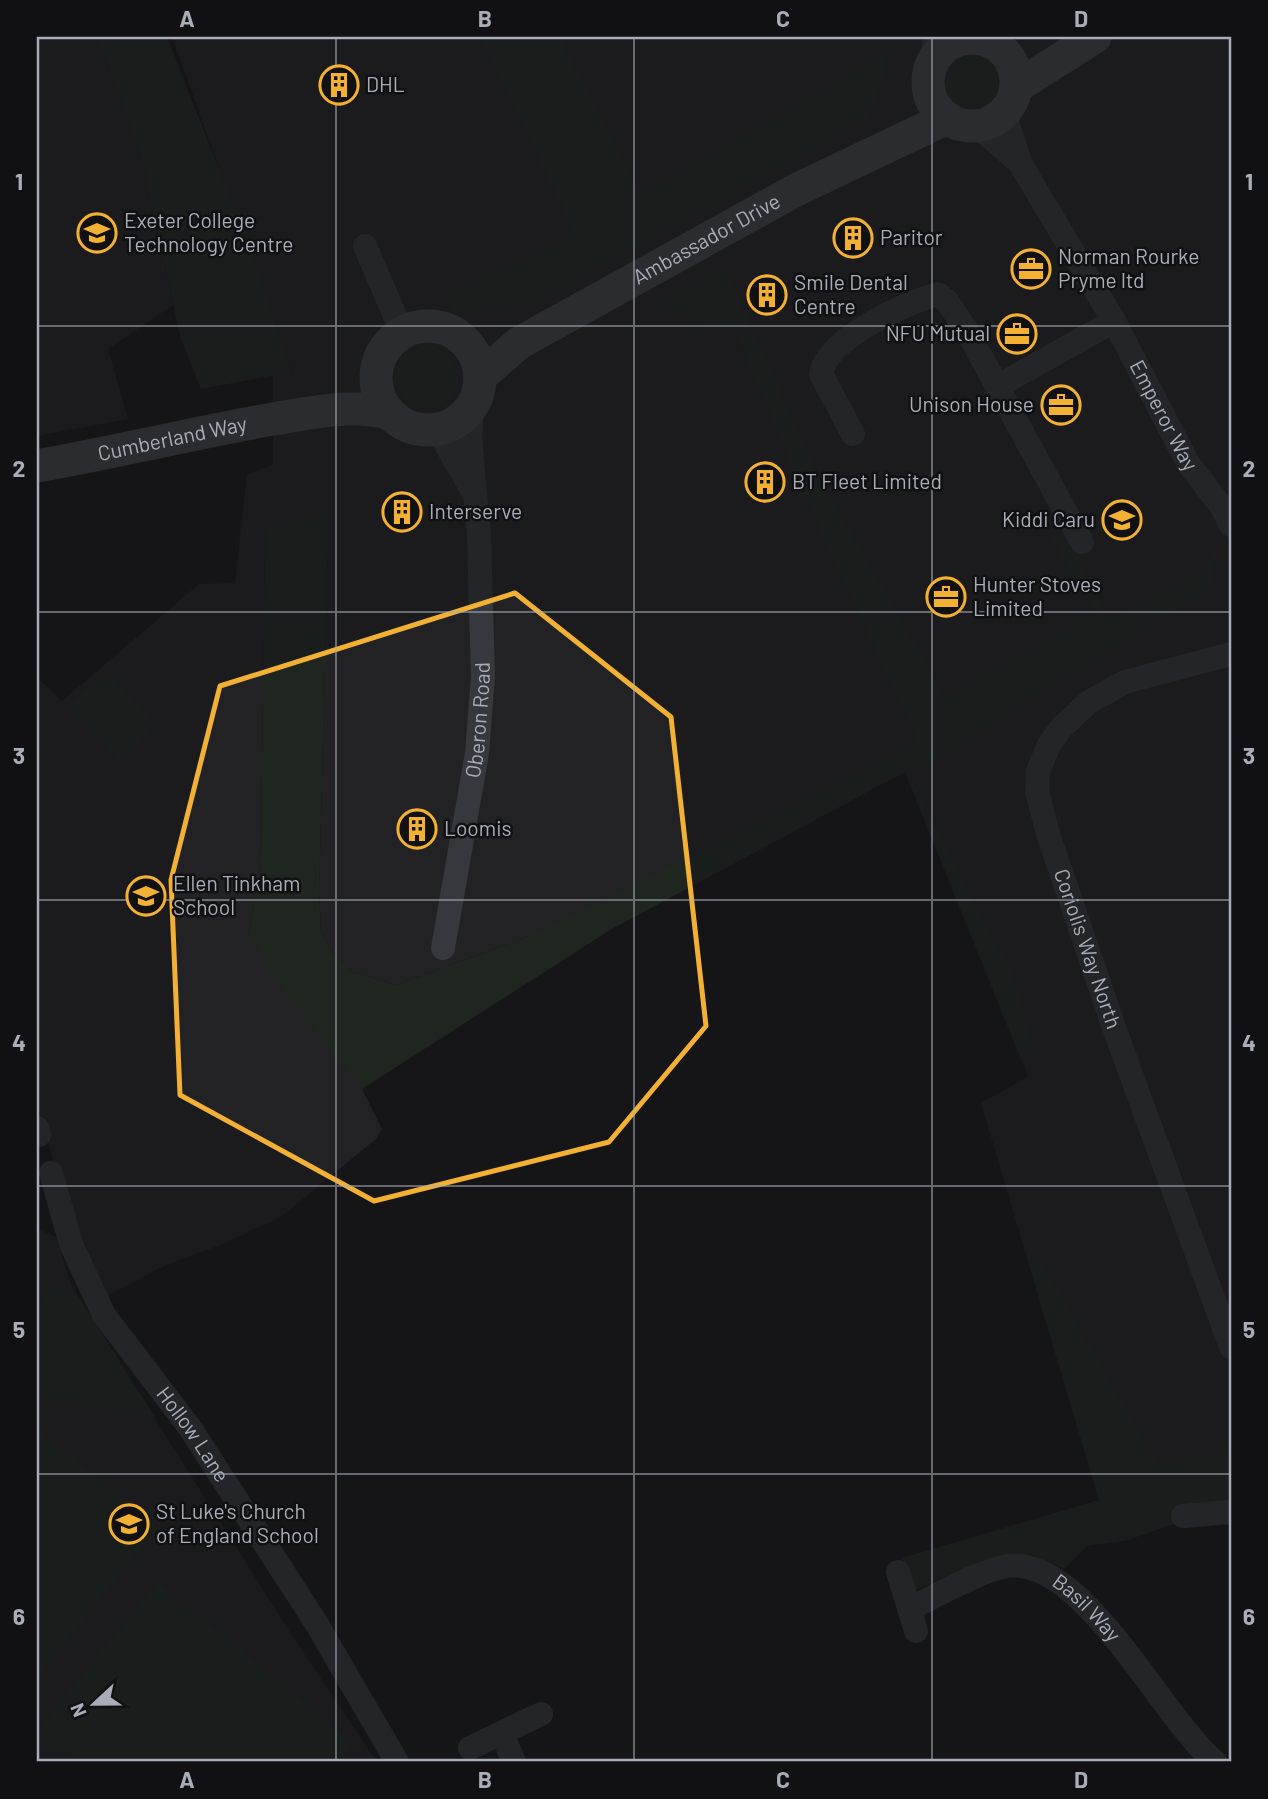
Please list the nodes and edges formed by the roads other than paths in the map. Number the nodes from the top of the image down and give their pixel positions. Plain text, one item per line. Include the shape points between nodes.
1 (1095, 37) edge
2 (1006, 41) edge
3 (947, 43) edge
4 (975, 108) junction
5 (365, 246) dead end
6 (1114, 321) junction
7 (402, 332) junction
8 (466, 342) junction
9 (519, 343) junction
10 (376, 371) junction
11 (996, 387) junction
12 (476, 392) junction
13 (308, 414) junction
14 (390, 414) junction
15 (437, 429) junction
16 (853, 434) dead end
17 (37, 466) edge
18 (473, 491) junction
19 (1228, 512) edge
20 (1082, 542) dead end
21 (1231, 654) edge
22 (443, 948) dead end
23 (51, 1173) dead end
24 (1231, 1347) edge
25 (1231, 1512) edge
26 (1183, 1517) dead end
27 (898, 1572) dead end
28 (541, 1714) dead end
29 (502, 1733) junction
30 (470, 1748) dead end
31 (397, 1762) edge
32 (514, 1762) edge
33 (1215, 1762) edge

1 - 4 main road, Ambassador Drive
2 - 3 main road via 978,38
2 - 4 main road via 1012,63
3 - 4 main road via 928,76
4 - 6 street, Emperor Way via 1021,165
4 - 9 main road, Ambassador Drive via 796,190
5 - 7 street
6 - 11 street
6 - 19 street, Emperor Way via 1188,463
7 - 8 main road via 439,327
7 - 10 main road via 382,353
8 - 9 main road, Ambassador Drive
8 - 12 main road via 478,365
9 - 12 main road, Ambassador Drive
10 - 13 main road, Cumberland Way via 358,388
10 - 14 main road via 376,386
11 - 16 street via 947,301 938,294 922,299 838,345 822,363 821,374
11 - 20 street
12 - 15 main road via 451,425
12 - 18 street, Oberon Road
13 - 14 main road, Cumberland Way via 364,409
13 - 17 main road, Cumberland Way
14 - 15 main road via 415,428
15 - 18 street, Oberon Road
18 - 22 street, Oberon Road via 483,676 477,753
21 - 24 street, Coriolis Way North via 1125,682 1089,702 1049,745 1038,771 1037,792 1117,1036
23 - 31 street, Hollow Lane via 71,1244 104,1315 190,1428 316,1620
25 - 26 street
27 - 33 street, Basil Way via 912,1620 1006,1566 1024,1566 1058,1580 1077,1593 1192,1740
28 - 29 street
29 - 30 street
29 - 32 street

